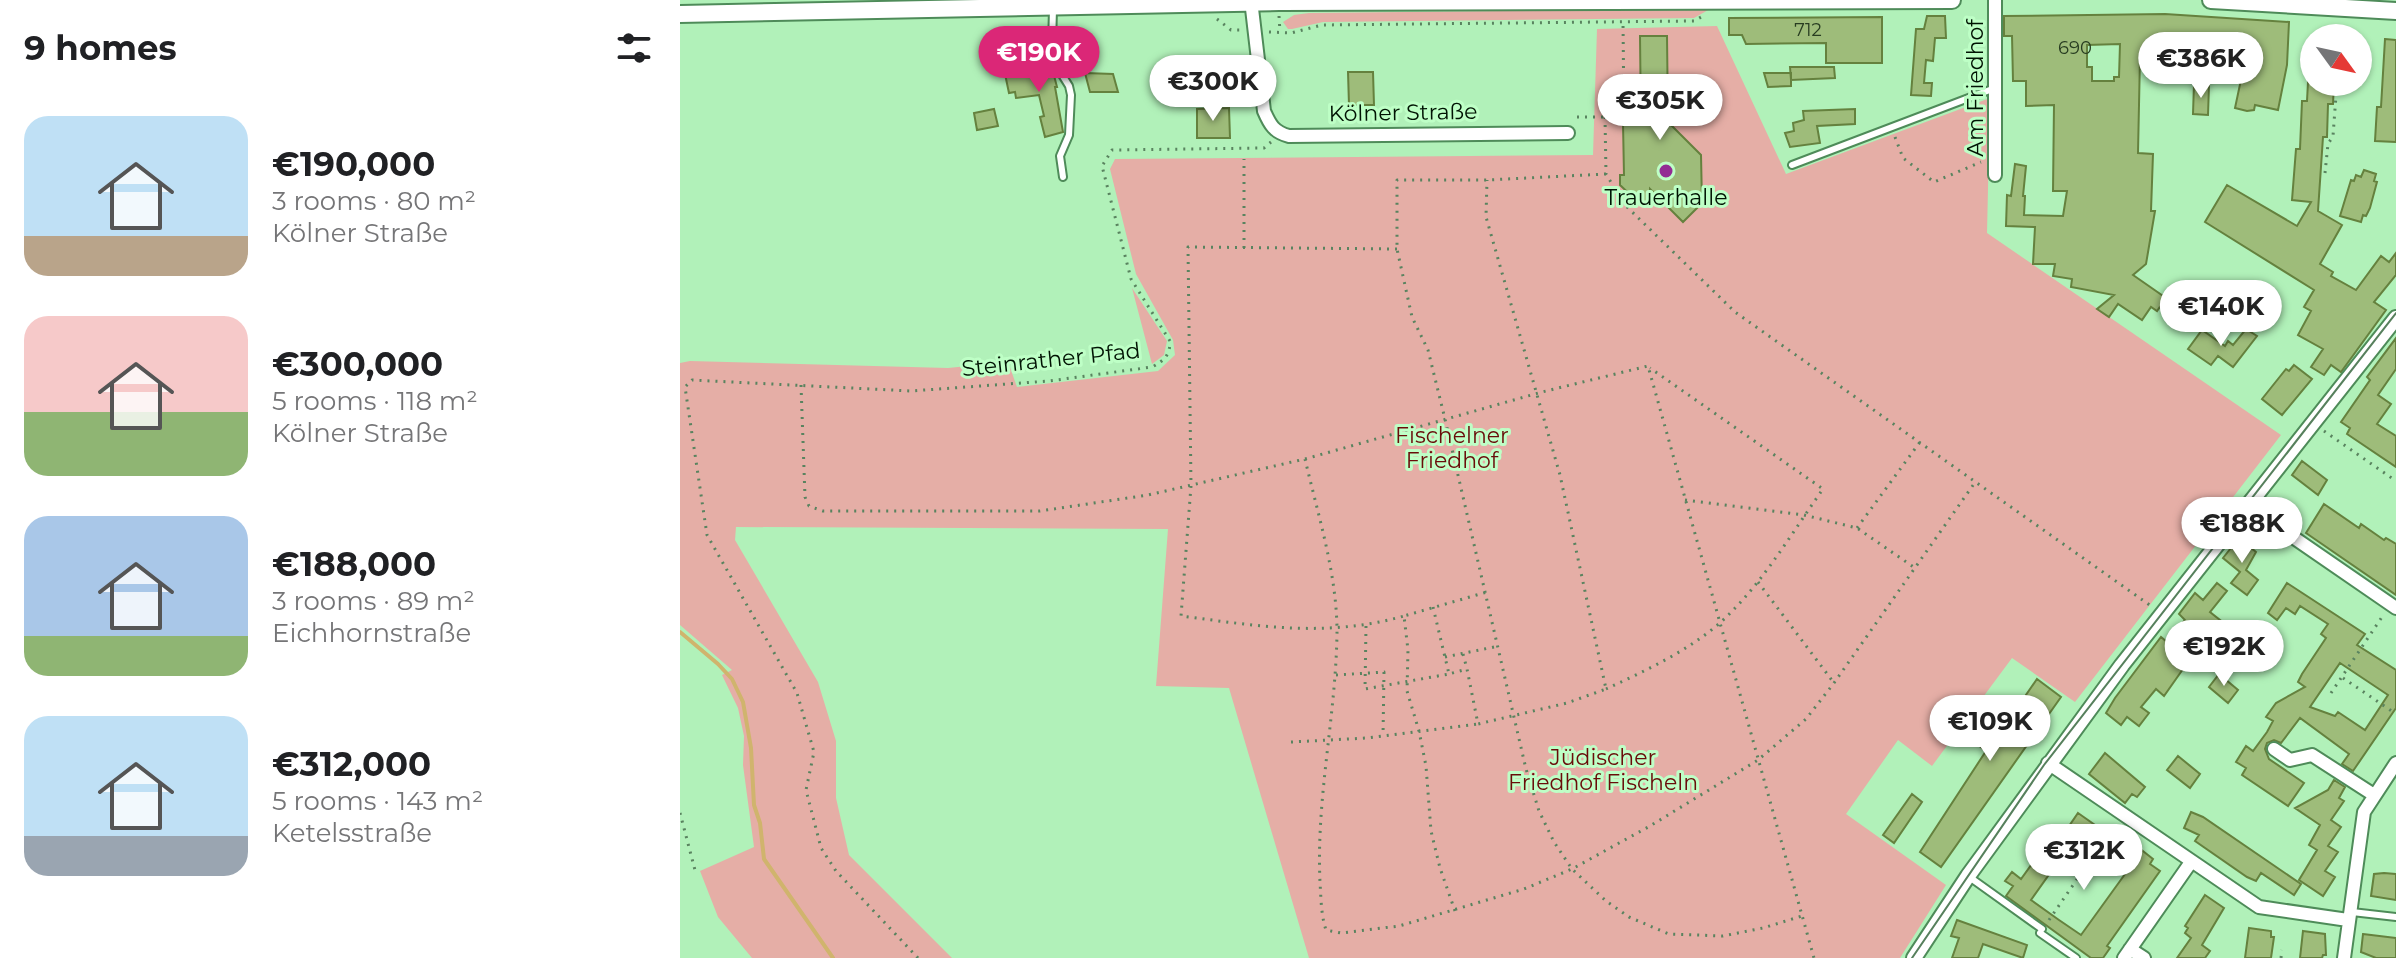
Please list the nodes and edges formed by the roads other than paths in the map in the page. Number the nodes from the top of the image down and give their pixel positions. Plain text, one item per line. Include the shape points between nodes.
1 (1952, 0) edge
2 (1995, 0) edge
3 (2211, 0) edge
4 (1252, 1) edge
5 (1355, 1) edge
6 (1053, 5) junction
7 (2393, 7) edge
8 (680, 14) edge
9 (1995, 88) junction
10 (1568, 133) dead end
11 (1792, 165) dead end
12 (1995, 175) dead end
13 (1063, 177) dead end
14 (2396, 318) edge
15 (2248, 506) junction
16 (2393, 606) edge
17 (2274, 749) dead end
18 (2048, 763) junction
19 (2396, 763) edge
20 (2374, 795) junction
21 (2191, 862) junction
22 (1968, 876) junction
23 (2349, 916) junction
24 (2396, 917) edge
25 (2127, 953) edge
26 (1914, 958) edge
27 (2076, 958) edge
28 (2144, 958) edge
29 (2344, 958) edge

1 - 5 main road
2 - 9 street, Am Friedhof
3 - 7 main road
4 - 5 main road
4 - 6 main road
4 - 10 street, Kölner Straße via 1264,111 1279,133
6 - 8 main road
6 - 13 lane via 1052,45 1071,95 1069,135 1060,156
9 - 11 lane
9 - 12 street, Am Friedhof
14 - 15 street
15 - 16 street
15 - 18 street
17 - 20 street via 2290,760 2312,755
18 - 21 street
18 - 22 street
19 - 20 street
20 - 23 street via 2364,812
21 - 23 street via 2259,907
21 - 25 street
22 - 26 street
22 - 27 lane
23 - 24 lane
23 - 29 street
25 - 28 street

